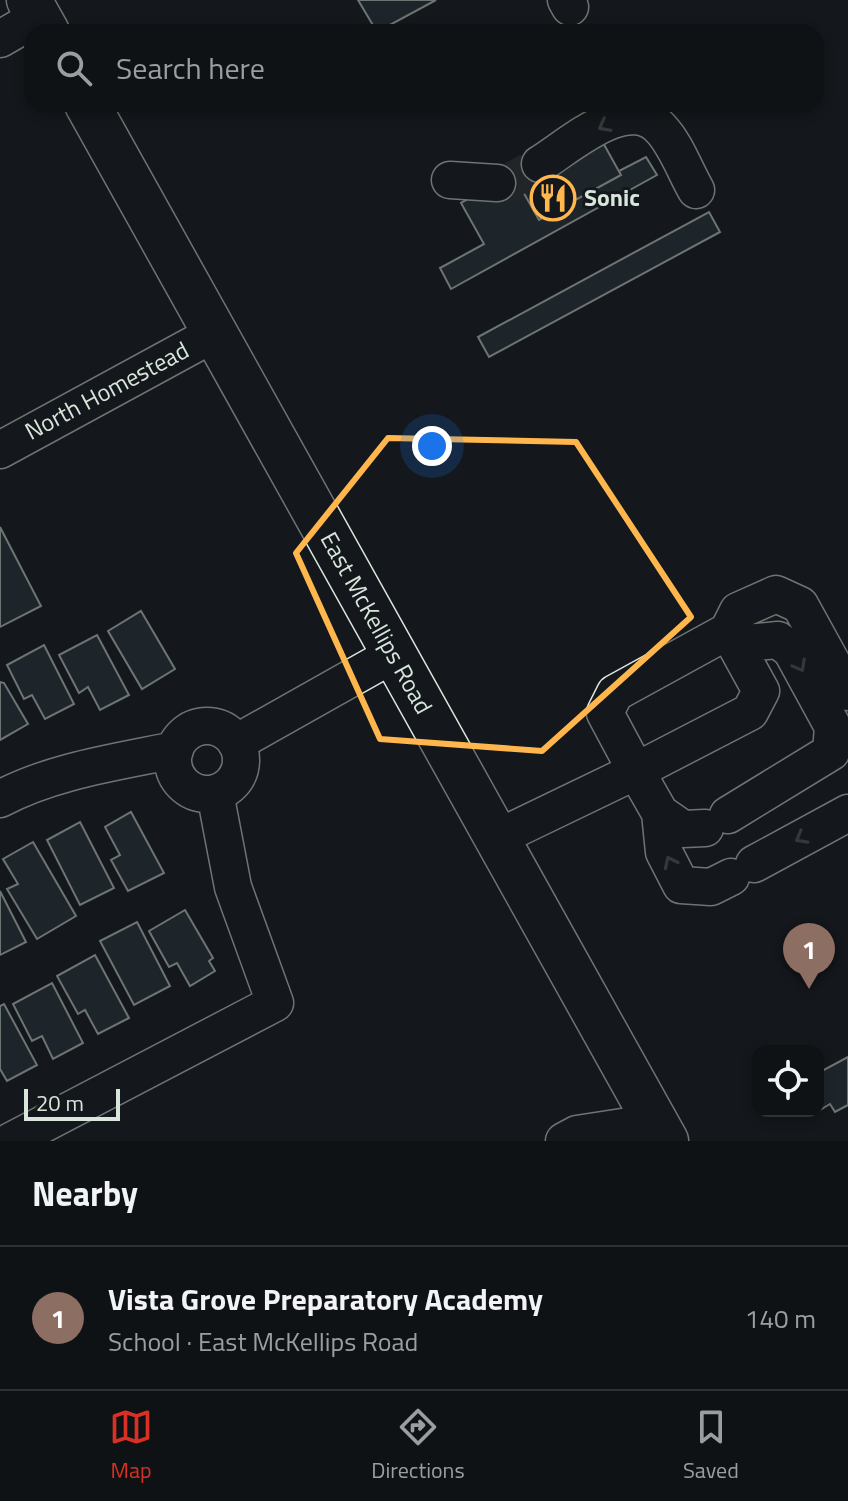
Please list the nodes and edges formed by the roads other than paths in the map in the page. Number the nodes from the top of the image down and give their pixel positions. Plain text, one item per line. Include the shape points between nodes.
1 (24, 24) edge
2 (0, 39) edge
3 (91, 112) edge
4 (540, 164) tunnel mouth
5 (450, 180) dead end
6 (497, 183) tunnel mouth
7 (696, 190) dead end
8 (215, 333) junction
9 (0, 450) edge
10 (732, 637) junction
11 (394, 654) junction
12 (848, 692) edge
13 (236, 743) junction
14 (175, 750) junction
15 (636, 771) junction
16 (215, 793) junction
17 (0, 799) edge
18 (660, 813) junction
19 (848, 813) edge
20 (497, 838) junction
21 (654, 1135) edge
22 (11, 1141) edge
23 (564, 1141) edge

1 - 2 street
3 - 8 main road, East McKellips Road
7 -> 4 street via 663,131 650,119 628,115
5 - 6 street
8 - 9 street, North Homestead
8 - 11 main road, East McKellips Road
10 - 12 street via 738,611 776,594 800,605
10 - 15 street via 761,691 750,712
10 - 15 street via 615,693 605,713
10 -> 18 street via 778,640 791,650 833,727 831,752 717,821 683,829
11 - 13 street
11 - 20 main road, East McKellips Road
13 - 14 street via 220,728 209,726 188,732
13 - 16 street via 238,773
14 - 16 street via 180,780 196,792
14 - 17 street via 36,784
15 - 18 street
15 - 20 street
16 - 22 street via 233,887 275,1003
19 -> 18 street via 711,887 681,885 664,852
20 - 21 main road, East McKellips Road
21 - 23 street via 577,1134

